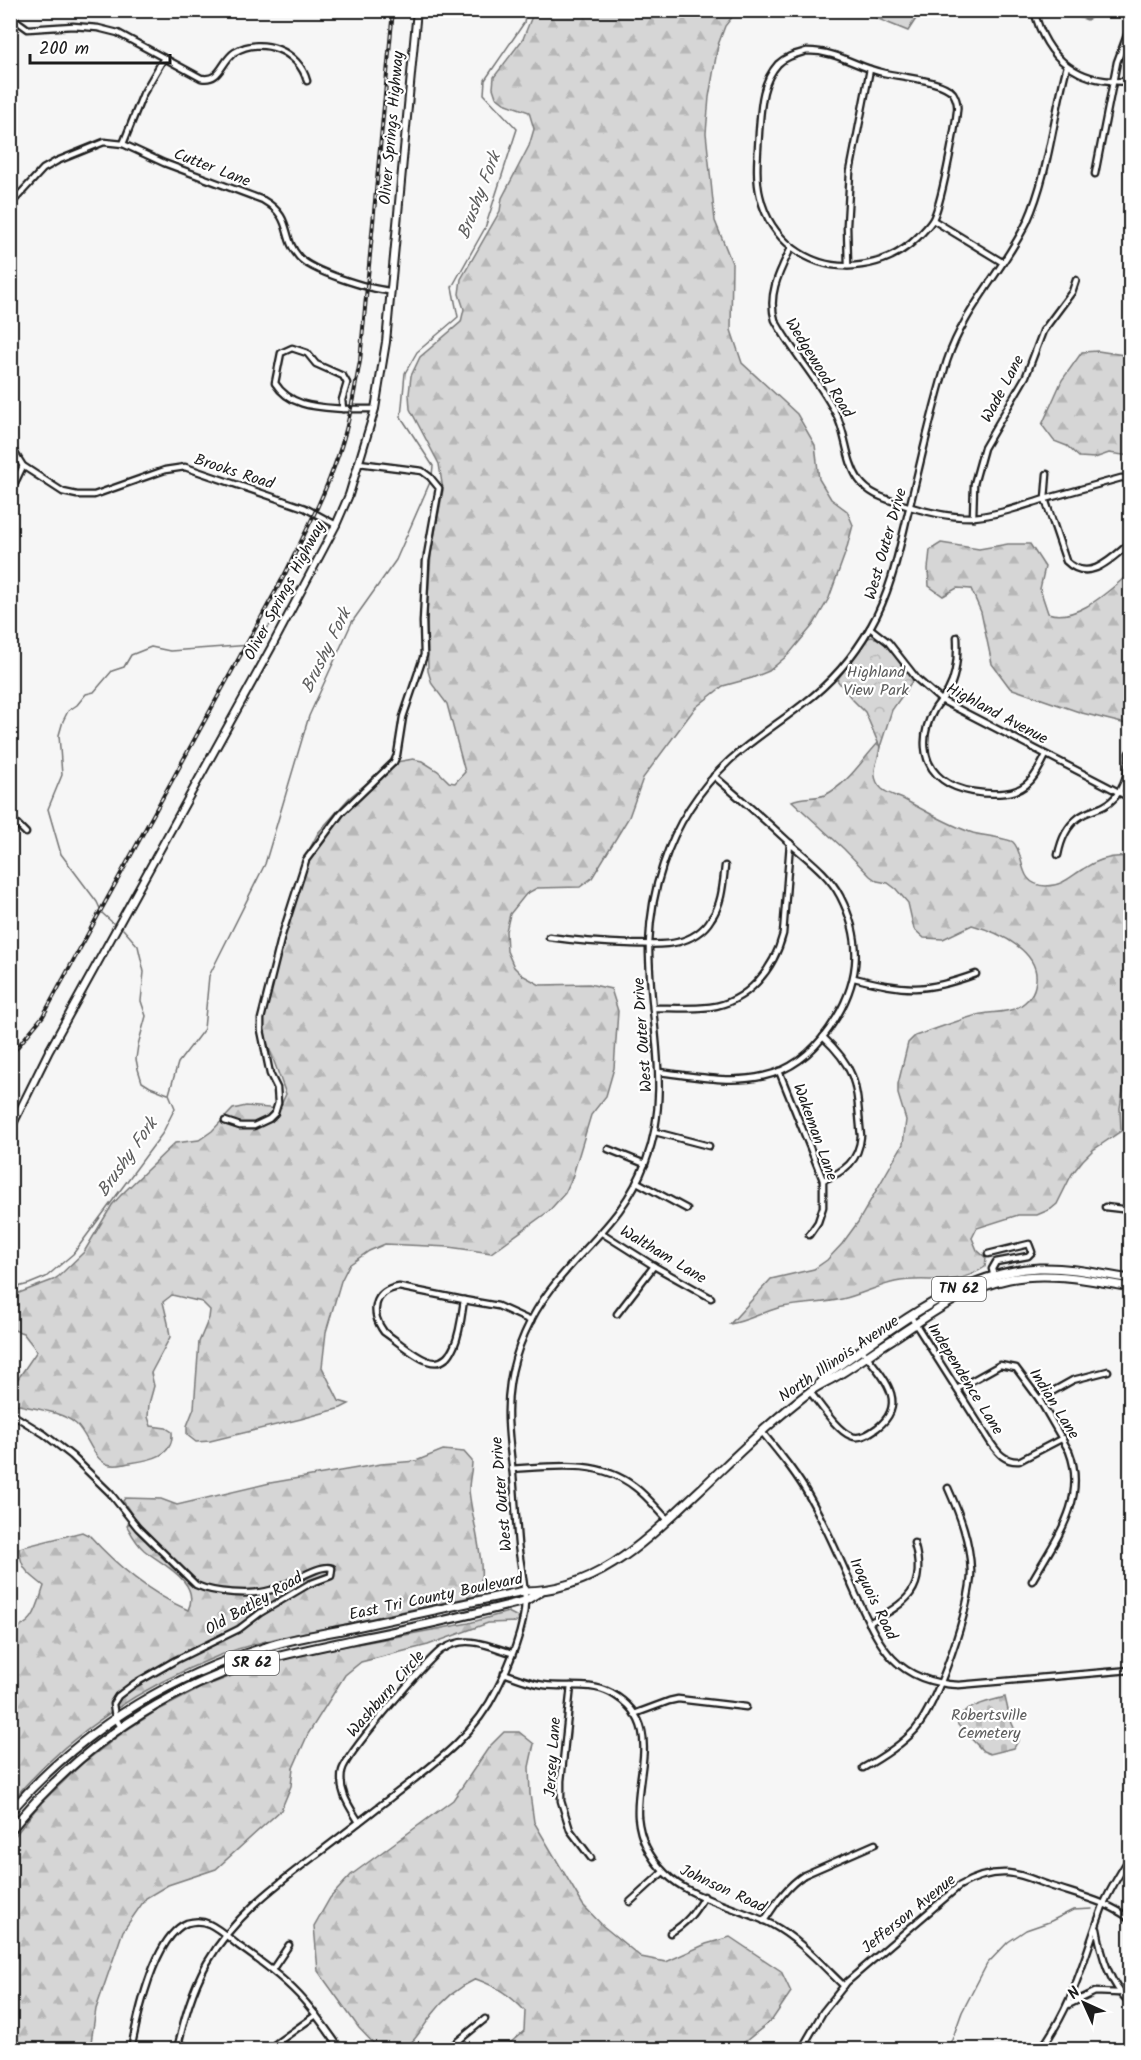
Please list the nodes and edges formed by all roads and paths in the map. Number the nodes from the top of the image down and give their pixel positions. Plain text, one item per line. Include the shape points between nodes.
1 (417, 10) edge
2 (1034, 10) edge
3 (10, 16) edge
4 (1131, 27) edge
5 (164, 58) junction
6 (1067, 66) junction
7 (870, 69) junction
8 (307, 81) dead end
9 (1131, 81) edge
10 (1112, 82) junction
11 (123, 144) junction
12 (1095, 174) dead end
13 (10, 206) edge
14 (933, 220) junction
15 (791, 248) junction
16 (1002, 262) junction
17 (848, 266) junction
18 (1076, 280) dead end
19 (390, 291) junction
20 (343, 409) junction
21 (375, 409) junction
22 (10, 445) edge
23 (359, 463) junction
24 (23, 466) junction
25 (1047, 474) dead end
26 (1131, 478) edge
27 (10, 493) edge
28 (1045, 499) junction
29 (910, 507) junction
30 (973, 517) junction
31 (336, 525) junction
32 (1131, 543) edge
33 (870, 628) junction
34 (957, 637) dead end
35 (941, 700) junction
36 (1129, 753) dead end
37 (1046, 755) junction
38 (714, 776) junction
39 (1118, 792) junction
40 (1131, 798) edge
41 (10, 817) edge
42 (26, 833) dead end
43 (790, 843) junction
44 (1058, 855) dead end
45 (725, 866) dead end
46 (549, 937) dead end
47 (649, 944) junction
48 (976, 974) dead end
49 (854, 978) junction
50 (653, 1008) junction
51 (824, 1037) junction
52 (779, 1071) junction
53 (659, 1072) junction
54 (225, 1121) dead end
55 (10, 1130) edge
56 (655, 1132) junction
57 (709, 1146) dead end
58 (608, 1149) dead end
59 (645, 1164) junction
60 (823, 1180) junction
61 (637, 1182) junction
62 (1105, 1207) dead end
63 (687, 1209) dead end
64 (1131, 1209) edge
65 (602, 1233) junction
66 (809, 1235) dead end
67 (988, 1254) dead end
68 (654, 1266) junction
69 (995, 1279) junction
70 (1131, 1279) edge
71 (1131, 1287) edge
72 (711, 1298) dead end
73 (464, 1300) junction
74 (617, 1314) dead end
75 (913, 1320) junction
76 (531, 1321) junction
77 (864, 1353) junction
78 (1108, 1371) dead end
79 (957, 1389) junction
80 (812, 1390) junction
81 (1039, 1399) junction
82 (10, 1413) edge
83 (762, 1432) junction
84 (1063, 1438) junction
85 (512, 1469) junction
86 (948, 1488) dead end
87 (668, 1520) junction
88 (914, 1543) dead end
89 (1032, 1581) dead end
90 (524, 1591) junction
91 (541, 1591) junction
92 (525, 1601) junction
93 (869, 1623) junction
94 (512, 1653) junction
95 (1129, 1670) edge
96 (504, 1673) junction
97 (1131, 1676) edge
98 (939, 1684) junction
99 (571, 1686) junction
100 (746, 1707) dead end
101 (634, 1714) junction
102 (115, 1717) junction
103 (121, 1727) junction
104 (863, 1768) dead end
105 (10, 1812) edge
106 (359, 1822) junction
107 (10, 1831) edge
108 (875, 1844) dead end
109 (1131, 1857) edge
110 (591, 1858) dead end
111 (1131, 1865) edge
112 (1122, 1870) junction
113 (663, 1872) junction
114 (704, 1896) junction
115 (630, 1902) dead end
116 (1104, 1904) junction
117 (1131, 1918) edge
118 (764, 1921) junction
119 (1097, 1926) junction
120 (670, 1933) dead end
121 (225, 1935) junction
122 (289, 1946) dead end
123 (272, 1970) junction
124 (844, 1986) junction
125 (1119, 1993) junction
126 (1131, 2003) edge
127 (1068, 2005) junction
128 (315, 2015) junction
129 (485, 2019) dead end
130 (178, 2047) edge
131 (1042, 2048) edge
132 (131, 2049) edge
133 (201, 2049) edge
134 (269, 2049) edge
135 (341, 2049) edge
136 (447, 2049) edge
137 (801, 2049) edge

1 - 19 main road, Oliver Springs Highway
2 - 6 street via 1052,51
3 - 5 street via 28,29 73,26 118,33
4 - 10 street
5 - 8 street via 208,80 236,52 265,45 297,62
5 - 11 street via 143,94
6 - 10 street via 1083,75
6 - 16 street, West Outer Drive via 1035,200 1023,229
7 - 14 street via 947,88 956,100 947,164
7 - 15 street via 832,53 807,51 781,62 769,77 761,105 759,194 771,223
7 - 17 street via 851,171
9 - 10 street
10 - 12 street
11 - 13 street, Cutter Lane via 104,142 57,161 44,169
11 - 19 street, Cutter Lane via 274,206 300,258 311,266
14 - 16 street
14 - 17 street via 914,241 892,256 867,265
15 - 17 street via 813,260
15 - 29 street, Wedgewood Road via 772,293 775,320 835,410 850,463 860,482 878,497
16 - 29 street, West Outer Drive via 969,312 949,356
18 - 30 street, Wade Lane via 1072,292 1043,331 1026,376 984,448 974,484
19 - 21 main road, Oliver Springs Highway
20 - 20 street via 347,383 343,376 316,364 307,353 292,348 281,353 274,383 280,391 302,405
20 - 21 street
21 - 23 main road, Oliver Springs Highway
22 - 24 street
23 - 31 main road, Oliver Springs Highway
23 - 54 street via 415,470 427,474 437,486 426,561 422,662 403,717 398,755 391,768 341,813 306,860 261,1019 270,1074 277,1088 275,1113 254,1126
24 - 27 street
24 - 31 street, Brooks Road via 63,492 77,495 94,495 165,470 185,467 305,508
25 - 28 street
26 - 28 street, Wedgewood Road
28 - 30 street, Wedgewood Road
28 - 32 street via 1066,561 1074,568 1097,569
29 - 30 street, Wedgewood Road
29 - 33 street, West Outer Drive via 888,590
31 - 55 main road, Oliver Springs Highway
33 - 35 street, Highland Avenue
33 - 38 street, West Outer Drive via 820,690
34 - 35 street via 957,664
35 - 37 street, Highland Avenue
35 - 37 street via 932,712 924,746 930,766 947,782 982,792 1012,792 1033,779
36 - 39 street via 1130,765
37 - 39 street, Highland Avenue
38 - 43 street
38 - 47 street, West Outer Drive via 690,809 666,856 653,900
39 - 40 street, Highland Avenue
39 - 44 street via 1106,805 1080,816 1072,824 1065,832
41 - 42 street
43 - 49 street via 823,872 839,894 854,936
43 - 50 street via 783,934 765,975 748,991 723,1004
45 - 47 street via 719,903 706,926 680,942
46 - 47 street
47 - 50 street, West Outer Drive
48 - 49 street via 917,989 891,988
49 - 51 street via 843,1008
50 - 53 street, West Outer Drive
51 - 52 street via 804,1057
51 - 60 street via 841,1054 852,1075 861,1144 845,1170
52 - 53 street via 736,1080
52 - 60 street, Wakeman Lane
53 - 56 street, West Outer Drive
56 - 57 street
56 - 59 street, West Outer Drive
58 - 59 street
59 - 61 street, West Outer Drive
60 - 66 street, Wakeman Lane via 823,1207
61 - 63 street
61 - 65 street, West Outer Drive
62 - 64 street
65 - 68 street, Waltham Lane
65 - 76 street, West Outer Drive via 551,1288
67 - 69 street via 1029,1244 1032,1248 1028,1256 996,1262 992,1269
68 - 72 street, Waltham Lane
68 - 74 street
69 - 70 highway, TN 62 via 1022,1269 1055,1268
69 - 71 highway, North Illinois Avenue / TN 62 via 1051,1275
69 - 75 highway, North Illinois Avenue / TN 62
73 - 73 street via 399,1287 389,1289 378,1299 377,1321 384,1332 424,1359 437,1362 452,1352
73 - 76 street via 498,1306
75 - 77 highway, North Illinois Avenue / TN 62
75 - 79 street, Independence Lane
76 - 85 street, West Outer Drive via 510,1383
77 - 80 highway, North Illinois Avenue / TN 62 via 838,1376
77 - 80 street via 888,1385 894,1404 891,1414 874,1430 851,1437 838,1427
78 - 81 street via 1073,1380
79 - 81 street, Indian Lane via 995,1366 1006,1365 1022,1374
79 - 84 street, Independence Lane via 997,1452 1008,1460 1022,1460
80 - 83 highway, North Illinois Avenue / TN 62
81 - 84 street, Indian Lane
82 - 102 street, Old Batley Road via 72,1456 196,1585 256,1593 286,1585 318,1568 332,1568 331,1576 309,1584 239,1629 134,1684 112,1704
83 - 87 highway, North Illinois Avenue / TN 62
83 - 93 street, Iroquois Road via 810,1497
84 - 89 street, Indian Lane via 1072,1460 1074,1501
85 - 87 street via 580,1466 619,1477 637,1488
85 - 90 street, West Outer Drive
86 - 98 street via 968,1542 971,1574 965,1614
87 - 91 highway, North Illinois Avenue / TN 62 via 637,1548 606,1568
88 - 93 street via 919,1562 914,1588 897,1608
90 - 91 highway, East Tri County Boulevard / SR 62
90 - 92 street, West Outer Drive
90 - 102 highway, East Tri County Boulevard / SR 62 via 268,1646 182,1679
91 - 92 highway, East Tri County Boulevard / SR 62
92 - 94 street, West Outer Drive
92 - 103 highway, East Tri County Boulevard / SR 62 via 257,1662 204,1682
93 - 98 street, Iroquois Road via 895,1661 915,1676
94 - 96 street, West Outer Drive
94 - 106 street, Washburn Circle via 460,1642 442,1649 419,1674 344,1764 343,1794
95 - 97 street
95 - 98 street, Iroquois Road
96 - 99 street, Johnson Road via 540,1685
96 - 106 street, West Outer Drive via 483,1714 461,1741
98 - 104 street via 915,1730
99 - 101 street, Johnson Road via 593,1686 609,1692
99 - 110 street, Jersey Lane via 561,1801 570,1830
100 - 101 street via 678,1700
101 - 113 street, Johnson Road via 645,1744 638,1807 640,1832 649,1854
102 - 103 street
102 - 105 highway, East Tri County Boulevard / SR 62 via 53,1767
103 - 107 highway, East Tri County Boulevard / SR 62 via 50,1787
106 - 121 street, West Outer Drive via 266,1894
108 - 118 street via 804,1875 783,1893
109 - 112 street
111 - 112 street
112 - 116 street
113 - 114 street, Johnson Road
113 - 115 street
114 - 118 street, Johnson Road
114 - 120 street via 687,1921
116 - 117 street, Jefferson Avenue
116 - 119 street
116 - 124 street, Jefferson Avenue via 1014,1874 976,1878 954,1890
118 - 124 street, Johnson Road via 800,1944
119 - 125 street via 1101,1951
119 - 127 street
121 - 123 street
121 - 130 street, West Outer Drive via 195,1987
121 - 132 street via 197,1921 186,1923 168,1939 143,2000
122 - 123 street
123 - 128 street
124 - 137 street, Jefferson Avenue
125 - 126 street
125 - 127 street via 1095,1992
127 - 131 street
128 - 134 street
128 - 135 street
129 - 136 street
130 - 133 street

